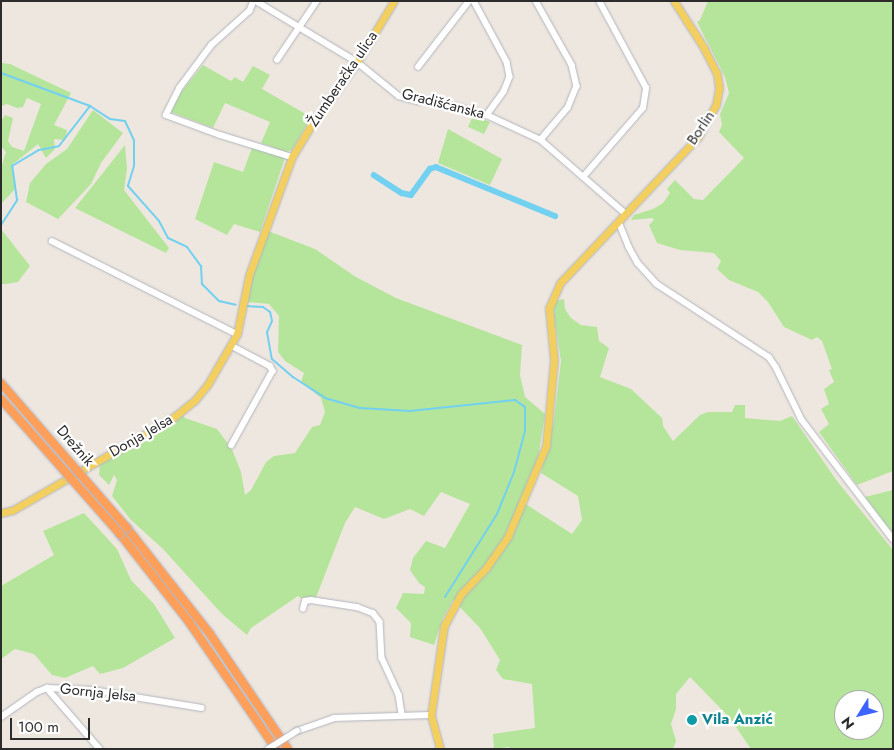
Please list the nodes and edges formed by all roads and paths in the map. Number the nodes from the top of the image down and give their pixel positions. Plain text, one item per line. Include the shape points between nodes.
1 (255, 1) edge
2 (317, 1) edge
3 (394, 1) edge
4 (469, 1) edge
5 (474, 1) edge
6 (536, 1) edge
7 (599, 1) edge
8 (674, 1) edge
9 (299, 28) junction
10 (278, 60) dead end
11 (357, 62) junction
12 (418, 67) dead end
13 (488, 115) junction
14 (541, 140) junction
15 (292, 157) junction
16 (583, 177) junction
17 (626, 214) junction
18 (619, 222) junction
19 (52, 242) dead end
20 (237, 334) junction
21 (232, 346) junction
22 (1, 384) edge
23 (1, 399) edge
24 (232, 445) dead end
25 (1, 513) edge
26 (893, 540) edge
27 (303, 609) dead end
28 (47, 688) junction
29 (202, 708) dead end
30 (402, 715) junction
31 (431, 715) junction
32 (1, 717) edge
33 (100, 749) edge
34 (268, 749) edge
35 (276, 749) edge
36 (288, 749) edge
37 (440, 749) edge

1 - 9 street, Gradišćanska
1 - 15 street via 250,11 212,45 180,88 166,115
2 - 9 street
3 - 11 main road, Žumberačka ulica
4 - 12 street
5 - 13 street via 507,62 510,77
6 - 14 street via 572,65 577,86 568,108
7 - 16 street via 646,88 644,108
8 - 17 main road, Borlin via 712,61 719,82 719,95 713,114 698,137
9 - 10 street
9 - 11 street, Gradišćanska
11 - 13 street, Gradišćanska via 400,96
11 - 15 main road, Žumberačka ulica
13 - 14 street, Gradišćanska
14 - 16 street, Gradišćanska
15 - 20 main road, Žumberačka ulica via 248,275
16 - 17 street, Gradišćanska
17 - 18 main road, Borlin
18 - 26 street via 628,247 657,284 769,357 802,420
18 - 31 main road, Borlin via 560,283 549,308 554,360 546,446 508,536 486,568 461,594 444,626
19 - 20 street
20 - 21 main road, Donja Jelsa
21 - 24 street via 270,366 273,371
21 - 25 main road, Donja Jelsa via 195,400 174,417 13,510
22 - 36 highway, Drežnik, bridge via 128,528 210,634
23 - 35 highway, Drežnik, bridge via 120,534 189,622
27 - 30 street via 305,601 310,600 357,607 373,613 380,622 382,658 399,695
28 - 29 street, Gornja Jelsa via 92,690
28 - 32 street, Gornja Jelsa
28 - 33 street
30 - 31 street
30 - 34 street, bridge via 334,718 297,731
31 - 37 main road

